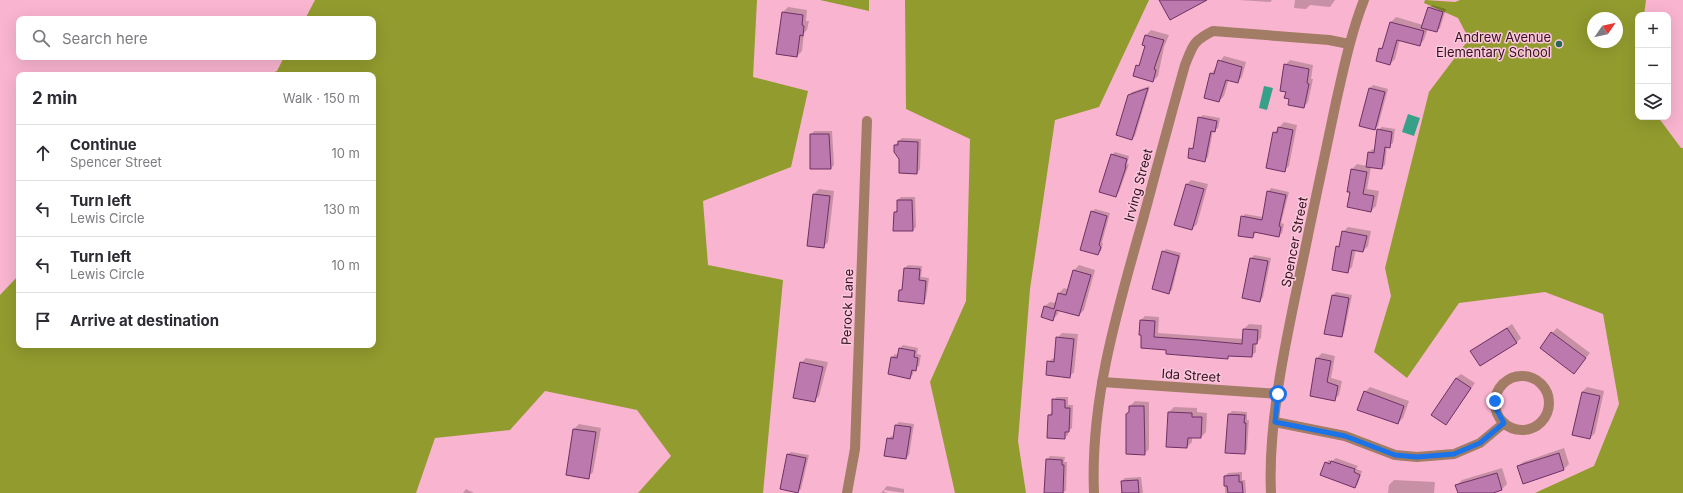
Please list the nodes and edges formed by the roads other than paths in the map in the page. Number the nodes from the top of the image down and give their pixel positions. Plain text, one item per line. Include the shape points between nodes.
1 (1364, 0) edge
2 (1349, 44) junction
3 (867, 121) dead end
4 (1102, 382) junction
5 (1278, 394) junction
6 (1275, 422) junction
7 (1504, 423) junction
8 (847, 493) edge
9 (1094, 493) edge
10 (1271, 493) edge

1 - 2 street, Spencer Street
2 - 4 street, Irving Street via 1213,31 1198,38 1184,65 1118,304
2 - 5 street, Spencer Street via 1323,161
3 - 8 street, Perock Lane via 855,449
4 - 5 street, Ida Street
4 - 9 street, Irving Street via 1093,464
5 - 6 street, Spencer Street
6 - 7 street via 1345,436 1395,455 1417,457 1454,454 1480,443
6 - 10 street, Spencer Street via 1271,453
7 - 7 street via 1520,430 1529,429 1543,420 1549,404 1544,388 1538,381 1523,376 1507,381 1501,386 1497,393 1496,409

